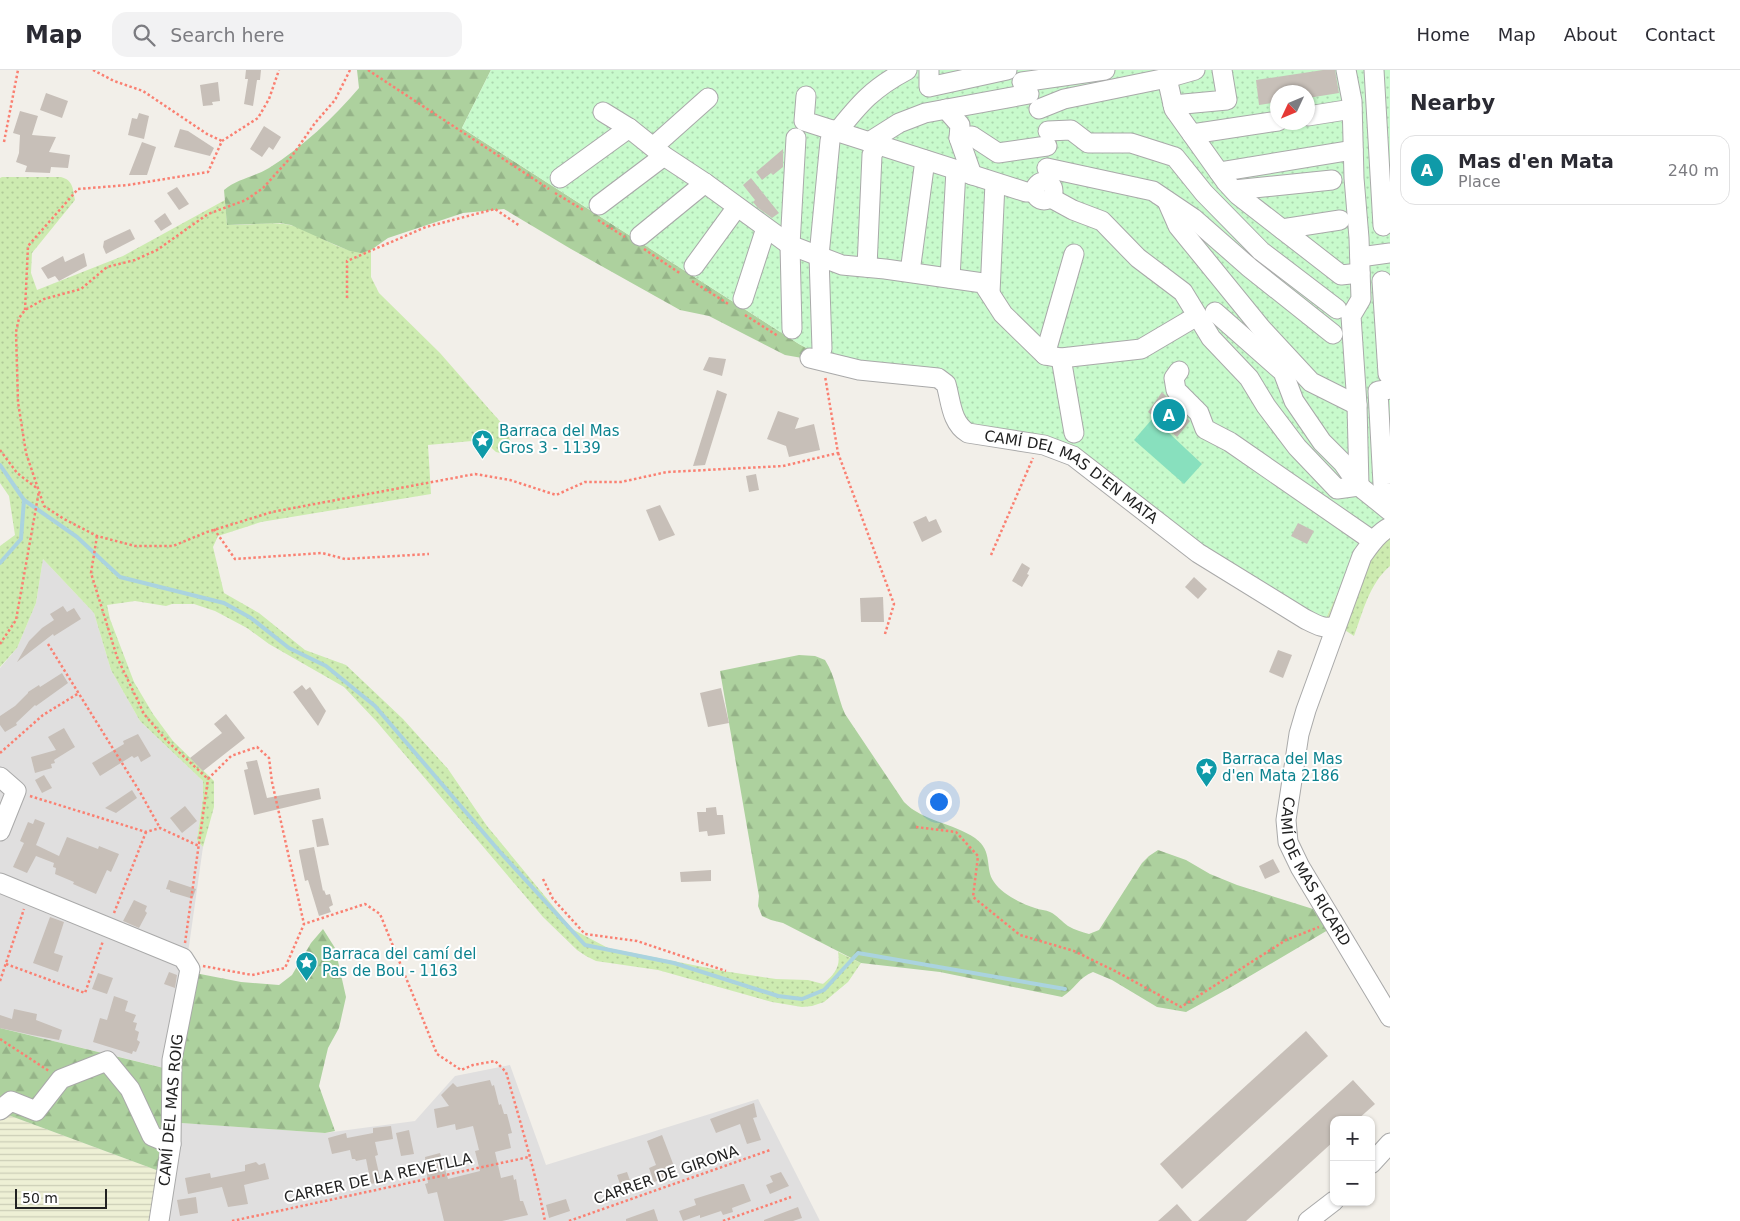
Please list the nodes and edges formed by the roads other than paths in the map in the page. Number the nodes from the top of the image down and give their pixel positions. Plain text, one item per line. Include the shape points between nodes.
1 (906, 70) edge
2 (929, 70) edge
3 (1007, 70) edge
4 (1105, 70) edge
5 (1195, 70) edge
6 (1222, 70) edge
7 (1346, 70) edge
8 (1374, 70) edge
9 (1167, 78) junction
10 (1030, 95) junction
11 (806, 96) dead end
12 (708, 98) dead end
13 (1173, 105) junction
14 (946, 109) junction
15 (1352, 109) junction
16 (603, 112) dead end
17 (1315, 115) edge
18 (1270, 122) edge
19 (629, 128) junction
20 (835, 131) junction
21 (1192, 134) junction
22 (796, 138) dead end
23 (959, 138) junction
24 (873, 144) junction
25 (1354, 150) junction
26 (659, 151) junction
27 (925, 160) junction
28 (1047, 168) dead end
29 (964, 173) junction
30 (560, 178) dead end
31 (1332, 180) dead end
32 (1226, 181) junction
33 (705, 183) junction
34 (995, 183) junction
35 (1208, 198) junction
36 (599, 205) dead end
37 (738, 207) junction
38 (1184, 220) junction
39 (1340, 220) dead end
40 (1386, 225) edge
41 (766, 228) junction
42 (1282, 229) junction
43 (1359, 230) junction
44 (640, 236) dead end
45 (790, 245) junction
46 (1390, 253) edge
47 (1074, 254) dead end
48 (819, 256) junction
49 (694, 266) dead end
50 (867, 267) junction
51 (910, 272) junction
52 (1360, 272) junction
53 (950, 278) junction
54 (1386, 280) edge
55 (990, 293) junction
56 (743, 298) dead end
57 (1337, 308) dead end
58 (1206, 314) junction
59 (792, 329) dead end
60 (1333, 334) dead end
61 (1053, 357) junction
62 (1179, 371) dead end
63 (1390, 373) edge
64 (1306, 377) junction
65 (1287, 383) junction
66 (1390, 389) edge
67 (1358, 405) junction
68 (1074, 432) dead end
69 (1359, 486) junction
70 (1390, 491) edge
71 (1390, 511) edge
72 (1390, 527) edge
73 (1373, 541) junction
74 (1336, 626) junction
75 (0, 777) edge
76 (0, 831) edge
77 (0, 883) edge
78 (1390, 1016) edge
79 (0, 1110) edge
80 (1390, 1143) edge
81 (171, 1144) junction
82 (1374, 1161) edge
83 (1330, 1205) edge
84 (159, 1221) edge
85 (1308, 1221) edge

1 - 20 street via 876,88
2 - 3 street via 929,86
4 - 10 street
5 - 9 street
6 - 13 street via 1227,100
7 - 15 street
8 - 40 street
9 - 10 street via 1064,99
9 - 13 street
10 - 14 street
11 - 20 street via 804,121
12 - 26 street
13 - 21 street
14 - 23 street via 960,125
14 - 24 street via 911,117
15 - 17 street
15 - 25 street
16 - 19 street
18 - 21 street
19 - 26 street
19 - 30 street
20 - 24 street
20 - 48 street via 830,141
21 - 32 street
22 - 45 street
23 - 29 street
23 - 35 street via 972,136 998,153 1071,130 1088,143 1131,143 1175,157
24 - 27 street
24 - 50 street
25 - 32 street
25 - 43 street
26 - 33 street
26 - 36 street
27 - 29 street
27 - 51 street
28 - 38 street via 1153,191
29 - 34 street
29 - 53 street
31 - 32 street
32 - 35 street
32 - 42 street
33 - 37 street
33 - 44 street
34 - 55 street
34 - 58 street via 1048,197 1102,221 1138,258 1184,292
35 - 38 street
35 - 57 street via 1261,251
37 - 41 street
37 - 49 street
38 - 60 street
38 - 64 street via 1261,328
39 - 42 street
40 - 43 street
41 - 45 street
41 - 56 street
42 - 52 street via 1341,275
43 - 52 street
45 - 48 street
45 - 59 street
46 - 52 street
47 - 61 street
48 - 50 street via 842,265
48 - 74 street, CAMÍ DEL MAS D'EN MATA via 817,356 859,370 938,378 946,384 960,429 1039,444 1073,456 1198,553 1319,626
50 - 51 street
51 - 53 street
52 - 54 street
52 - 67 street via 1361,299 1351,316
53 - 55 street via 983,283
54 - 63 street
55 - 61 street via 1003,314
58 - 61 street via 1141,349
58 - 65 street via 1283,372
58 - 69 street via 1211,338 1249,378 1297,447 1337,489
61 - 68 street
62 - 73 street via 1174,378 1176,390 1199,413 1205,429 1230,442
64 - 65 street
64 - 67 street
65 - 69 street via 1294,401 1322,442 1343,463
66 - 70 street via 1378,391 1383,484
67 - 69 street
69 - 71 street
72 - 73 street, CAMÍ DE MAS RICARD
73 - 74 street, CAMÍ DE MAS RICARD via 1362,556
74 - 78 street, CAMÍ DE MAS RICARD via 1299,734 1286,820 1288,842
75 - 76 street via 16,791
77 - 81 street, CAMÍ DEL MAS ROIG via 186,964 172,1060
79 - 81 street via 11,1101 36,1111 61,1079 107,1061 130,1089 152,1136
80 - 82 street
81 - 84 street, CAMÍ DEL MAS ROIG
83 - 85 street

